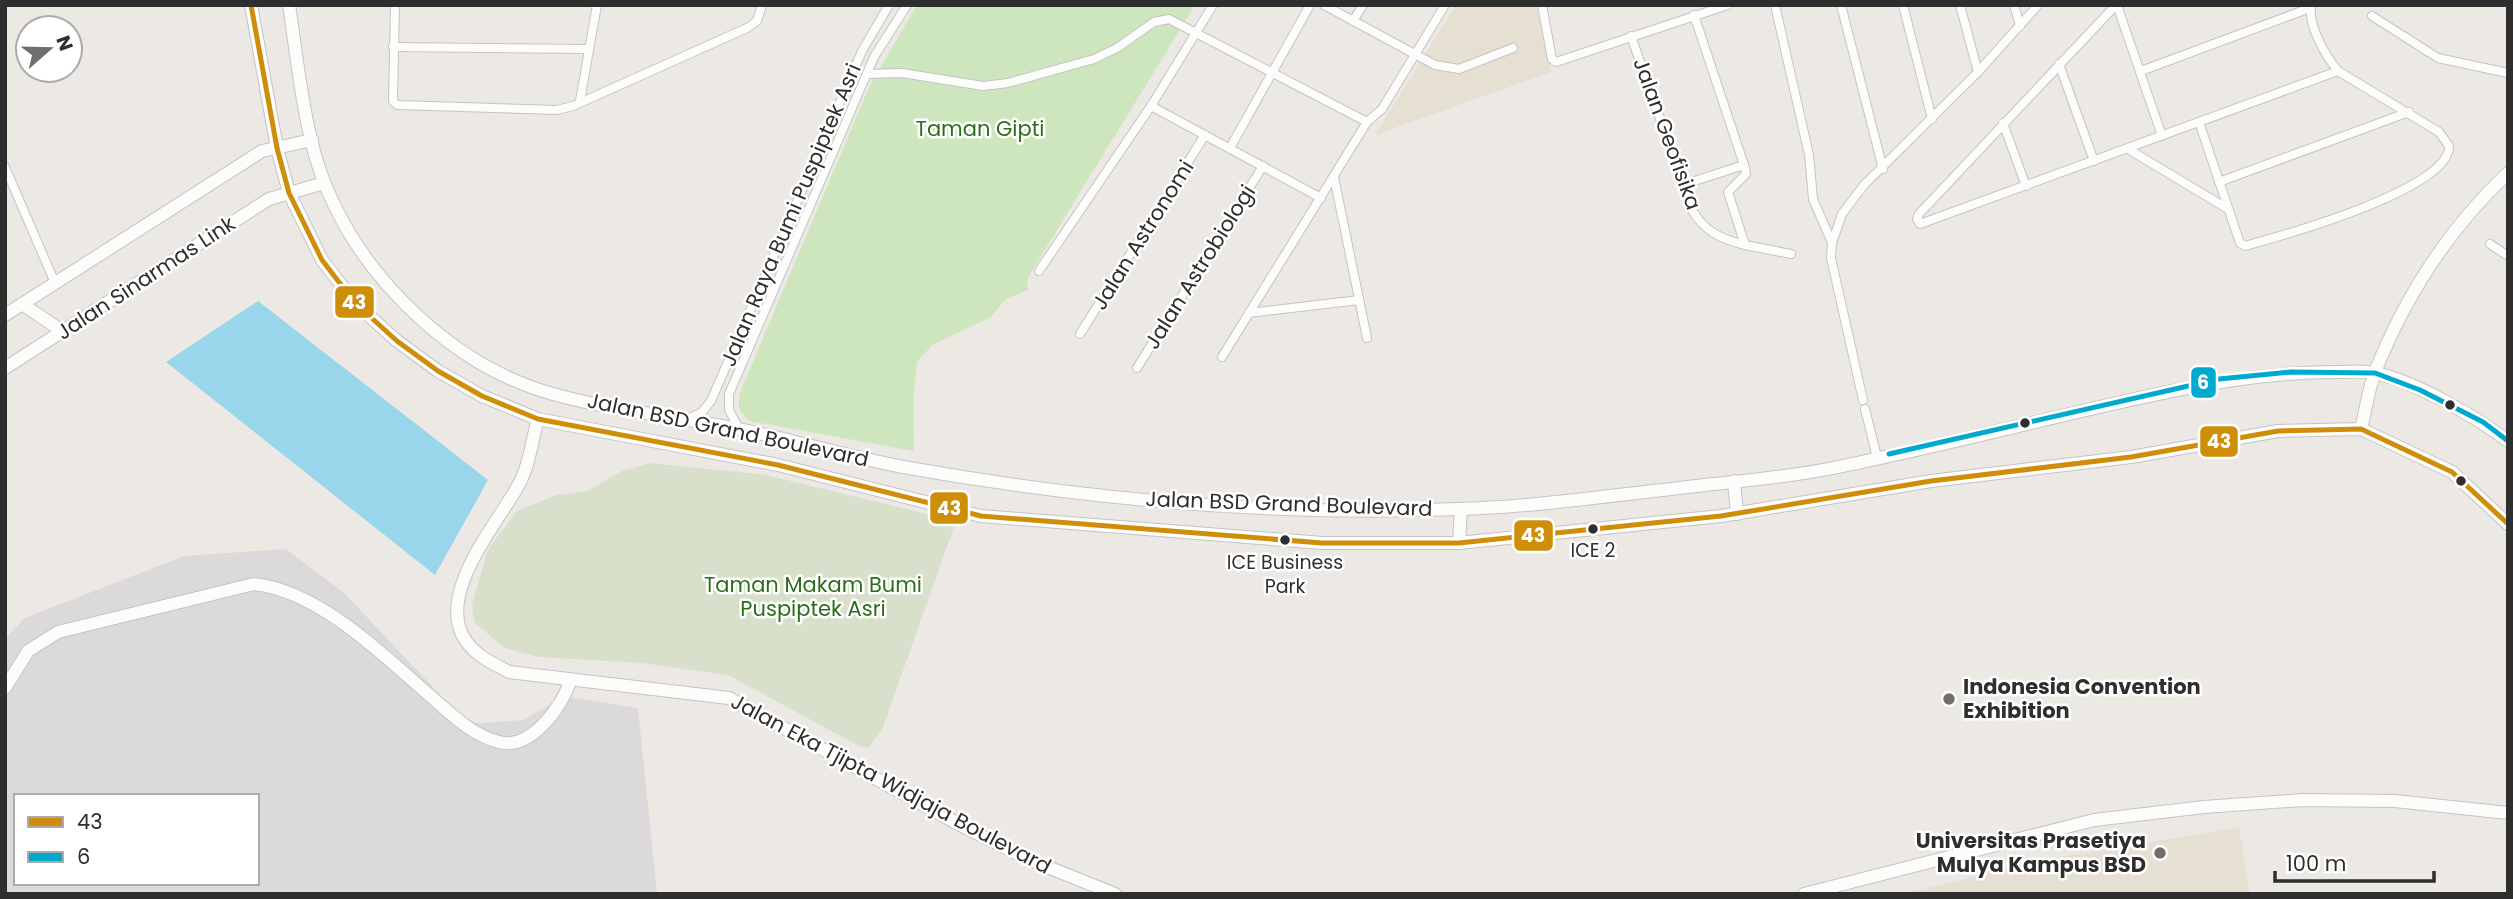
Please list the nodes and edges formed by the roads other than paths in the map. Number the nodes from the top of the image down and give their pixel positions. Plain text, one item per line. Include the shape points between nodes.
1 (251, 5) edge
2 (289, 5) edge
3 (395, 5) edge
4 (597, 5) edge
5 (762, 5) edge
6 (889, 5) edge
7 (907, 5) edge
8 (1213, 5) edge
9 (1310, 5) edge
10 (1324, 5) edge
11 (1363, 5) edge
12 (1446, 5) edge
13 (1542, 5) edge
14 (1728, 5) edge
15 (1774, 5) edge
16 (1841, 5) edge
17 (1903, 5) edge
18 (1960, 5) edge
19 (2014, 5) edge
20 (2038, 5) edge
21 (2116, 5) edge
22 (2310, 7) edge
23 (1694, 15) junction
24 (2372, 16) dead end
25 (1353, 21) junction
26 (2020, 26) junction
27 (1196, 33) junction
28 (1631, 36) junction
29 (393, 47) junction
30 (589, 48) junction
31 (1513, 48) dead end
32 (1415, 55) junction
33 (2059, 64) junction
34 (1273, 71) junction
35 (2141, 71) junction
36 (2338, 71) junction
37 (1979, 72) junction
38 (2508, 73) edge
39 (867, 74) junction
40 (841, 100) junction
41 (580, 102) junction
42 (854, 105) junction
43 (1151, 106) junction
44 (2409, 112) junction
45 (1932, 119) junction
46 (1367, 122) junction
47 (2199, 122) junction
48 (2003, 123) junction
49 (1205, 135) junction
50 (2162, 136) junction
51 (312, 140) junction
52 (277, 148) junction
53 (1230, 148) junction
54 (2128, 149) junction
55 (2094, 161) junction
56 (1744, 165) junction
57 (1263, 166) junction
58 (5, 167) edge
59 (1884, 169) junction
60 (2508, 173) edge
61 (1334, 177) junction
62 (2219, 182) junction
63 (324, 183) junction
64 (1682, 185) junction
65 (2026, 186) junction
66 (289, 193) junction
67 (1321, 198) junction
68 (2228, 209) junction
69 (1832, 243) junction
70 (2490, 244) dead end
71 (1745, 245) junction
72 (1791, 254) dead end
73 (2508, 256) edge
74 (1039, 271) dead end
75 (55, 283) junction
76 (1359, 300) junction
77 (22, 304) junction
78 (6, 313) edge
79 (1249, 313) junction
80 (62, 331) junction
81 (1080, 334) dead end
82 (1367, 338) dead end
83 (1222, 357) dead end
84 (5, 368) edge
85 (1137, 368) dead end
86 (2375, 373) junction
87 (538, 419) junction
88 (688, 419) junction
89 (739, 429) junction
90 (2361, 429) junction
91 (2508, 441) edge
92 (1877, 457) junction
93 (1734, 481) junction
94 (1461, 509) junction
95 (1738, 514) junction
96 (2508, 524) edge
97 (1459, 543) junction
98 (570, 681) junction
99 (5, 688) edge
100 (2508, 813) edge
101 (1840, 889) edge
102 (1809, 893) edge
103 (1115, 894) edge

1 - 52 main road, Jalan BSD Grand Boulevard
2 - 51 main road, Jalan BSD Grand Boulevard
3 - 29 street
4 - 30 street
5 - 41 street via 757,20 747,28
6 - 40 street, Jalan Raya Bumi Puspiptek Asri
7 - 39 street, Jalan Raya Bumi Puspiptek Asri
8 - 27 street
9 - 34 street
10 - 25 street
11 - 25 street
12 - 32 street
13 - 28 street via 1554,61
14 - 23 street
15 - 69 street via 1809,155 1813,199
16 - 59 street
17 - 45 street
18 - 37 street
19 - 26 street
20 - 26 street
21 - 33 street
21 - 35 street
22 - 35 street
22 - 36 street via 2328,58
23 - 28 street
23 - 56 street
24 - 38 street via 2438,58
25 - 32 street
26 - 37 street
27 - 34 street, Jalan Raya Bumi Puspiptek Asri
27 - 39 street, Jalan Raya Bumi Puspiptek Asri via 1164,19 1094,59 1008,83 982,86 902,74
27 - 43 street
28 - 64 street, Jalan Geofisika
29 - 30 street
29 - 41 street via 393,101 400,106 557,110
30 - 41 street
31 - 32 street via 1455,70
32 - 46 street via 1382,109
33 - 48 street
33 - 55 street
34 - 46 street, Jalan Raya Bumi Puspiptek Asri
34 - 53 street
35 - 50 street
36 - 44 street
36 - 47 street
37 - 45 street
39 - 42 street, Jalan Raya Bumi Puspiptek Asri
40 - 42 street
40 - 88 street, Jalan Raya Bumi Puspiptek Asri via 711,401
42 - 89 street, Jalan Raya Bumi Puspiptek Asri via 729,394 729,410
43 - 49 street
43 - 74 street
44 - 62 street
44 - 68 street via 2439,132 2449,146 2445,162 2422,181 2298,231 2245,246
45 - 59 street
46 - 61 street
47 - 50 street
47 - 62 street
48 - 65 street
48 - 65 street via 1919,214 1918,222 1925,224
49 - 53 street
49 - 81 street, Jalan Astronomi
50 - 54 street
51 - 52 main road, Jalan Sinarmas Link
51 - 63 main road, Jalan BSD Grand Boulevard
52 - 66 main road, Jalan BSD Grand Boulevard
52 - 75 main road, Jalan Sinarmas Link via 262,151
53 - 57 street
54 - 55 street
54 - 68 street
55 - 65 street
56 - 64 street
56 - 71 street, Jalan Geofisika via 1746,174 1728,192
57 - 67 street
57 - 85 street, Jalan Astrobiologi
58 - 75 street
59 - 69 street via 1848,206
60 - 86 main road via 2478,200 2430,261
61 - 67 street
61 - 76 street
62 - 68 street
63 - 66 main road, Jalan Sinarmas Link
63 - 88 main road, Jalan BSD Grand Boulevard via 355,243 388,283 422,320 461,349 497,372 547,392
64 - 71 street, Jalan Geofisika via 1699,223 1718,238
66 - 80 main road, Jalan Sinarmas Link via 269,199
66 - 87 main road, Jalan BSD Grand Boulevard via 322,260 355,303 438,371
67 - 79 street
69 - 92 street via 1833,274
70 - 73 street
71 - 72 street, Jalan Geofisika
75 - 77 main road, Jalan Sinarmas Link
76 - 79 street
76 - 82 street
77 - 78 main road, Jalan Sinarmas Link
77 - 80 main road
79 - 83 street
80 - 84 main road, Jalan Sinarmas Link
86 - 90 main road
86 - 91 main road, Jalan BSD Grand Boulevard via 2483,422
86 - 92 main road, Jalan BSD Grand Boulevard via 2291,372 2219,380
87 - 97 main road, Jalan BSD Grand Boulevard via 778,465 981,516 1322,543
87 - 98 main road, Jalan Eka Tjipta Widjaja Boulevard via 520,483 483,536 456,614 465,640 480,656 509,673
88 - 89 main road, Jalan BSD Grand Boulevard
89 - 94 main road, Jalan BSD Grand Boulevard via 903,467 1079,494 1216,505
90 - 95 main road, Jalan BSD Grand Boulevard via 2278,431
90 - 96 main road, Jalan BSD Grand Boulevard via 2452,472
92 - 93 main road, Jalan BSD Grand Boulevard
93 - 94 main road, Jalan BSD Grand Boulevard
93 - 95 main road
94 - 97 main road
95 - 97 main road, Jalan BSD Grand Boulevard
98 - 99 main road via 566,696 537,728 521,741 500,743 454,717 302,596 254,584 58,632 28,651
98 - 103 main road, Jalan Eka Tjipta Widjaja Boulevard via 715,694 736,700 964,827
100 - 101 main road via 2361,800 2204,807 2095,820
101 - 102 main road

